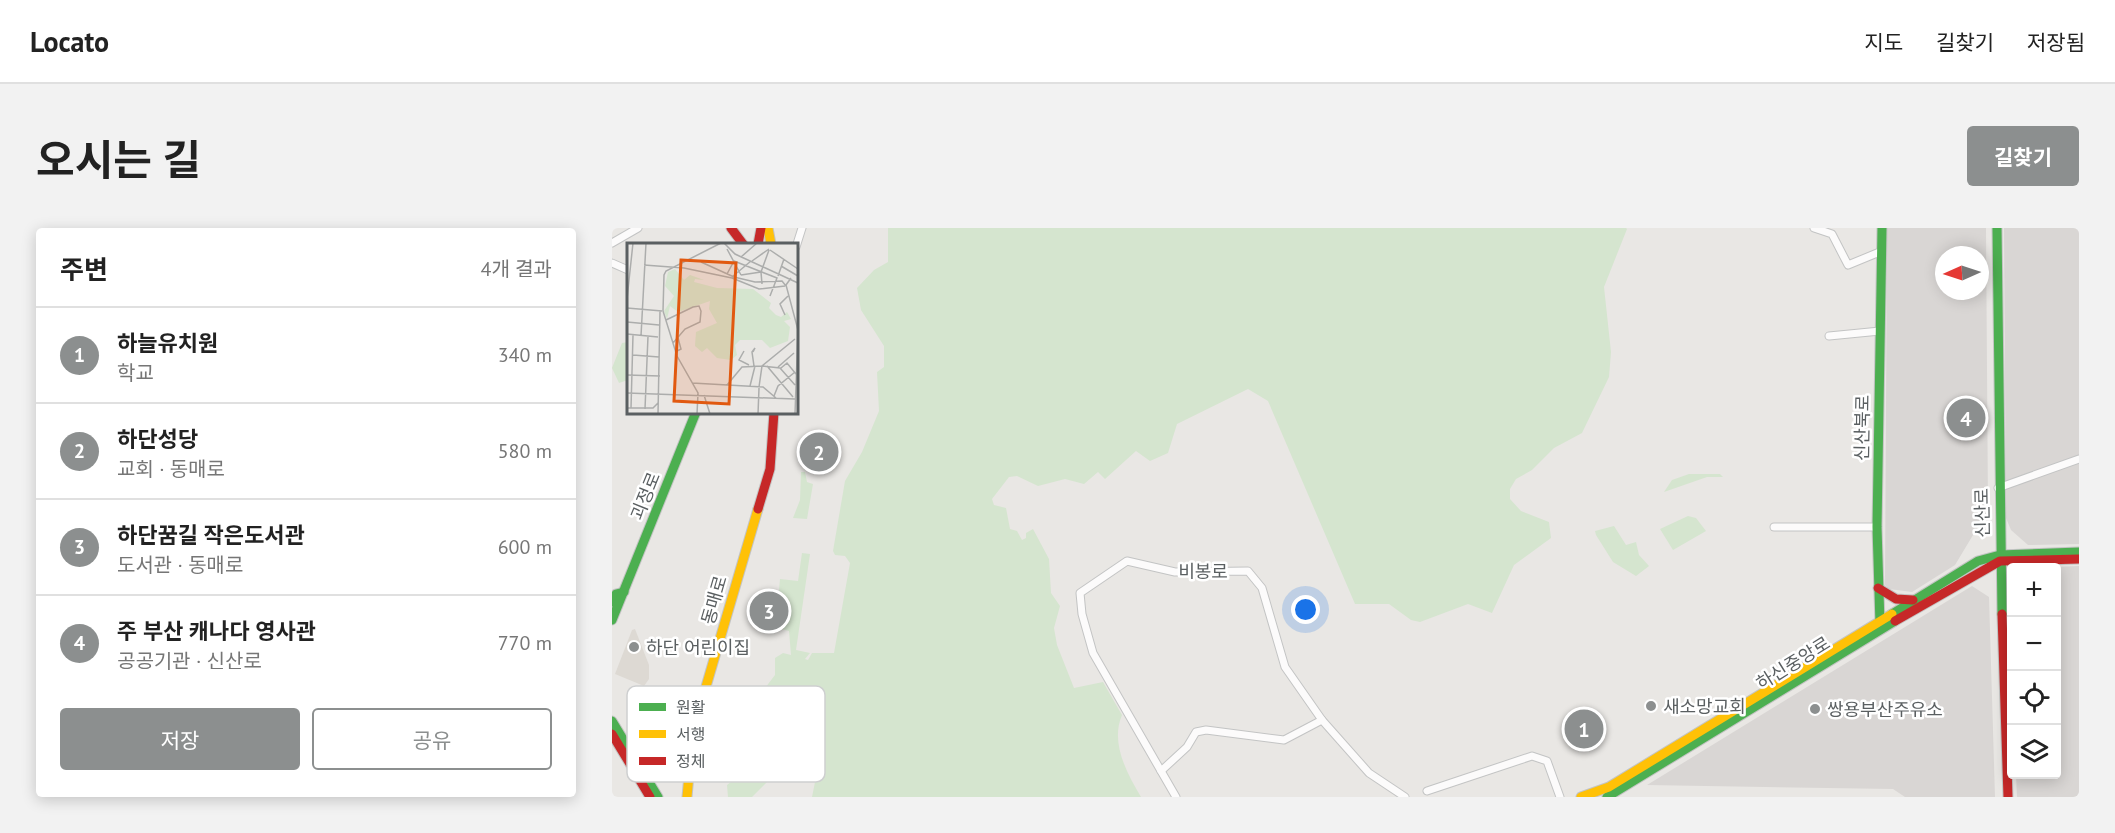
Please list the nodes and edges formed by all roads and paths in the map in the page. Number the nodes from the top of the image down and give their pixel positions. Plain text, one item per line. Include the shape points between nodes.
1 (638, 228) edge
2 (731, 228) edge
3 (761, 228) edge
4 (768, 228) edge
5 (802, 228) edge
6 (1814, 228) edge
7 (1882, 228) edge
8 (1997, 228) edge
9 (612, 243) edge
10 (742, 243) edge
11 (758, 243) edge
12 (771, 243) edge
13 (797, 243) edge
14 (1882, 251) junction
15 (612, 263) edge
16 (627, 270) edge
17 (1880, 331) junction
18 (1829, 336) dead end
19 (695, 414) edge
20 (774, 414) edge
21 (2079, 459) edge
22 (1998, 488) junction
23 (1774, 526) dead end
24 (1877, 527) junction
25 (2079, 552) edge
26 (2000, 558) junction
27 (2079, 559) edge
28 (1878, 588) junction
29 (624, 592) junction
30 (1913, 600) junction
31 (612, 602) edge
32 (612, 620) edge
33 (1880, 624) junction
34 (706, 686) edge
35 (1322, 720) junction
36 (612, 721) edge
37 (612, 734) edge
38 (627, 746) edge
39 (627, 759) edge
40 (1161, 771) junction
41 (641, 782) edge
42 (649, 782) edge
43 (688, 782) edge
44 (1427, 791) dead end
45 (1609, 793) edge
46 (650, 797) edge
47 (658, 797) edge
48 (687, 797) edge
49 (1176, 797) edge
50 (1405, 797) edge
51 (1560, 797) edge
52 (1581, 797) edge
53 (2008, 797) edge

1 - 9 street
2 - 10 street
3 - 11 street
4 - 12 street
5 - 13 street
6 - 14 street via 1832,234 1848,265
7 - 14 street, 신산북로
8 - 22 street, 신산로
14 - 17 street, 신산북로
15 - 16 street
17 - 18 street
17 - 24 street, 신산북로
19 - 29 street, 괴정로
20 - 34 street, 동매로 via 770,469
21 - 22 street
22 - 26 street, 신산로
23 - 24 street
24 - 28 street, 신산북로
25 - 26 street
26 - 27 street
26 - 30 street via 1978,561
26 - 33 street
26 - 53 street, 신산로
28 - 30 street via 1896,599
28 - 33 street, 신산북로
29 - 31 street, 괴정로 via 616,594
29 - 32 street, 괴정로
30 - 33 street
33 - 45 street
35 - 40 street via 1284,740 1197,732
35 - 40 street, 비봉로 via 1285,667 1262,588 1248,571 1175,572 1127,561 1080,593 1082,614 1093,653
35 - 50 street, 비봉로 via 1369,773
36 - 38 street
37 - 39 street
40 - 49 street, 비봉로
41 - 46 street
42 - 47 street
43 - 48 street, 동매로
44 - 51 street via 1532,756 1547,761
45 - 52 street

